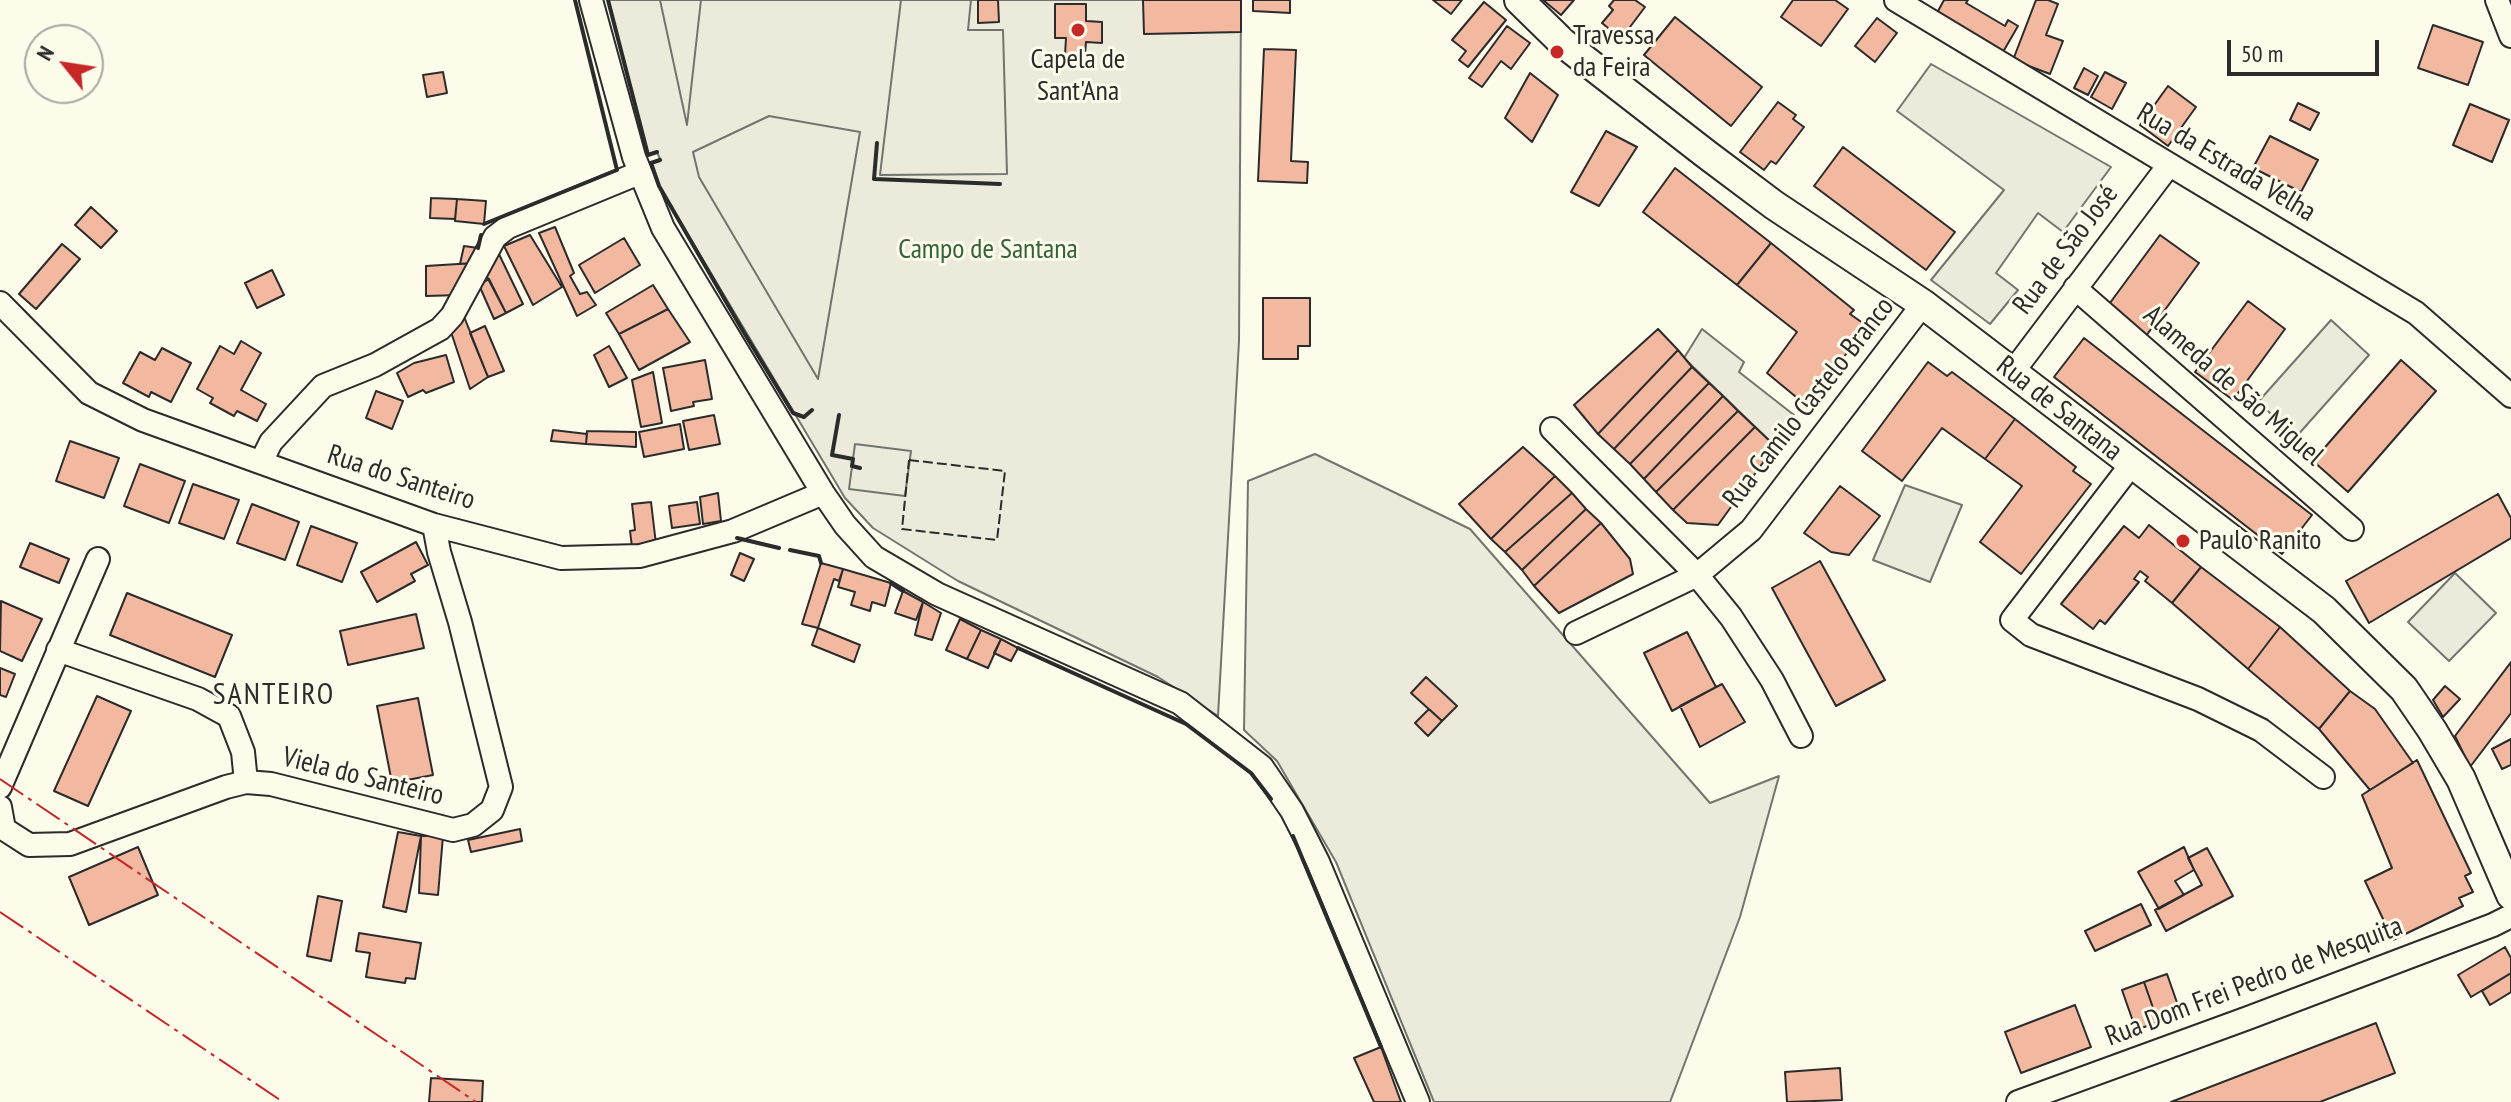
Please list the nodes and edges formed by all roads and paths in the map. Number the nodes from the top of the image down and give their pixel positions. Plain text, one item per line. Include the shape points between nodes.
1 (591, 0) edge
2 (1519, 0) edge
3 (1896, 0) edge
4 (2497, 0) edge
5 (2511, 36) edge
6 (2169, 165) junction
7 (639, 173) junction
8 (2075, 288) junction
9 (0, 303) edge
10 (1923, 304) junction
11 (2012, 373) junction
12 (2511, 396) edge
13 (1552, 429) dead end
14 (261, 462) junction
15 (2131, 465) junction
16 (823, 493) junction
17 (434, 525) junction
18 (2352, 529) dead end
19 (98, 559) dead end
20 (1697, 575) junction
21 (1576, 633) dead end
22 (58, 650) junction
23 (1801, 736) dead end
24 (2323, 777) dead end
25 (246, 782) junction
26 (0, 787) edge
27 (0, 807) edge
28 (2511, 895) edge
29 (2511, 916) edge
30 (1418, 1102) edge
31 (2018, 1102) edge

1 - 7 street
2 - 10 main road, Rua de Santana via 1563,43 1763,197
3 - 6 street, Rua da Estrada Velha
4 - 5 street
6 - 8 street, Rua de São José
6 - 12 street, Rua da Estrada Velha via 2416,313
7 - 14 street via 508,227 495,237 440,329 323,386 271,442
7 - 16 street via 663,228
8 - 11 street, Rua de São José
8 - 18 street, Alameda de São Miguel
9 - 14 street, Rua do Santeiro via 89,393 143,420
10 - 11 main road, Rua de Santana
10 - 20 street, Rua Camilo Castelo Branco via 1751,530
11 - 15 main road, Rua de Santana
13 - 20 street
14 - 17 street, Rua do Santeiro
15 - 24 street via 2012,620 2031,635 2198,699 2261,730
15 - 28 main road, Rua de Santana via 2324,610 2404,689 2461,779
16 - 17 street, Rua do Santeiro via 733,531 640,556 561,558
16 - 30 street via 874,557 937,594 1180,703 1262,767 1318,862
17 - 25 street, Viela do Santeiro via 501,787 492,810 473,825 453,830
19 - 22 street
20 - 21 street, Rua Camilo Castelo Branco
20 - 23 street via 1772,680
22 - 25 street via 198,699 229,716 243,752
22 - 26 street
25 - 27 street, Viela do Santeiro via 70,844 29,845 4,829
29 - 31 street, Rua Dom Frei Pedro de Mesquita

